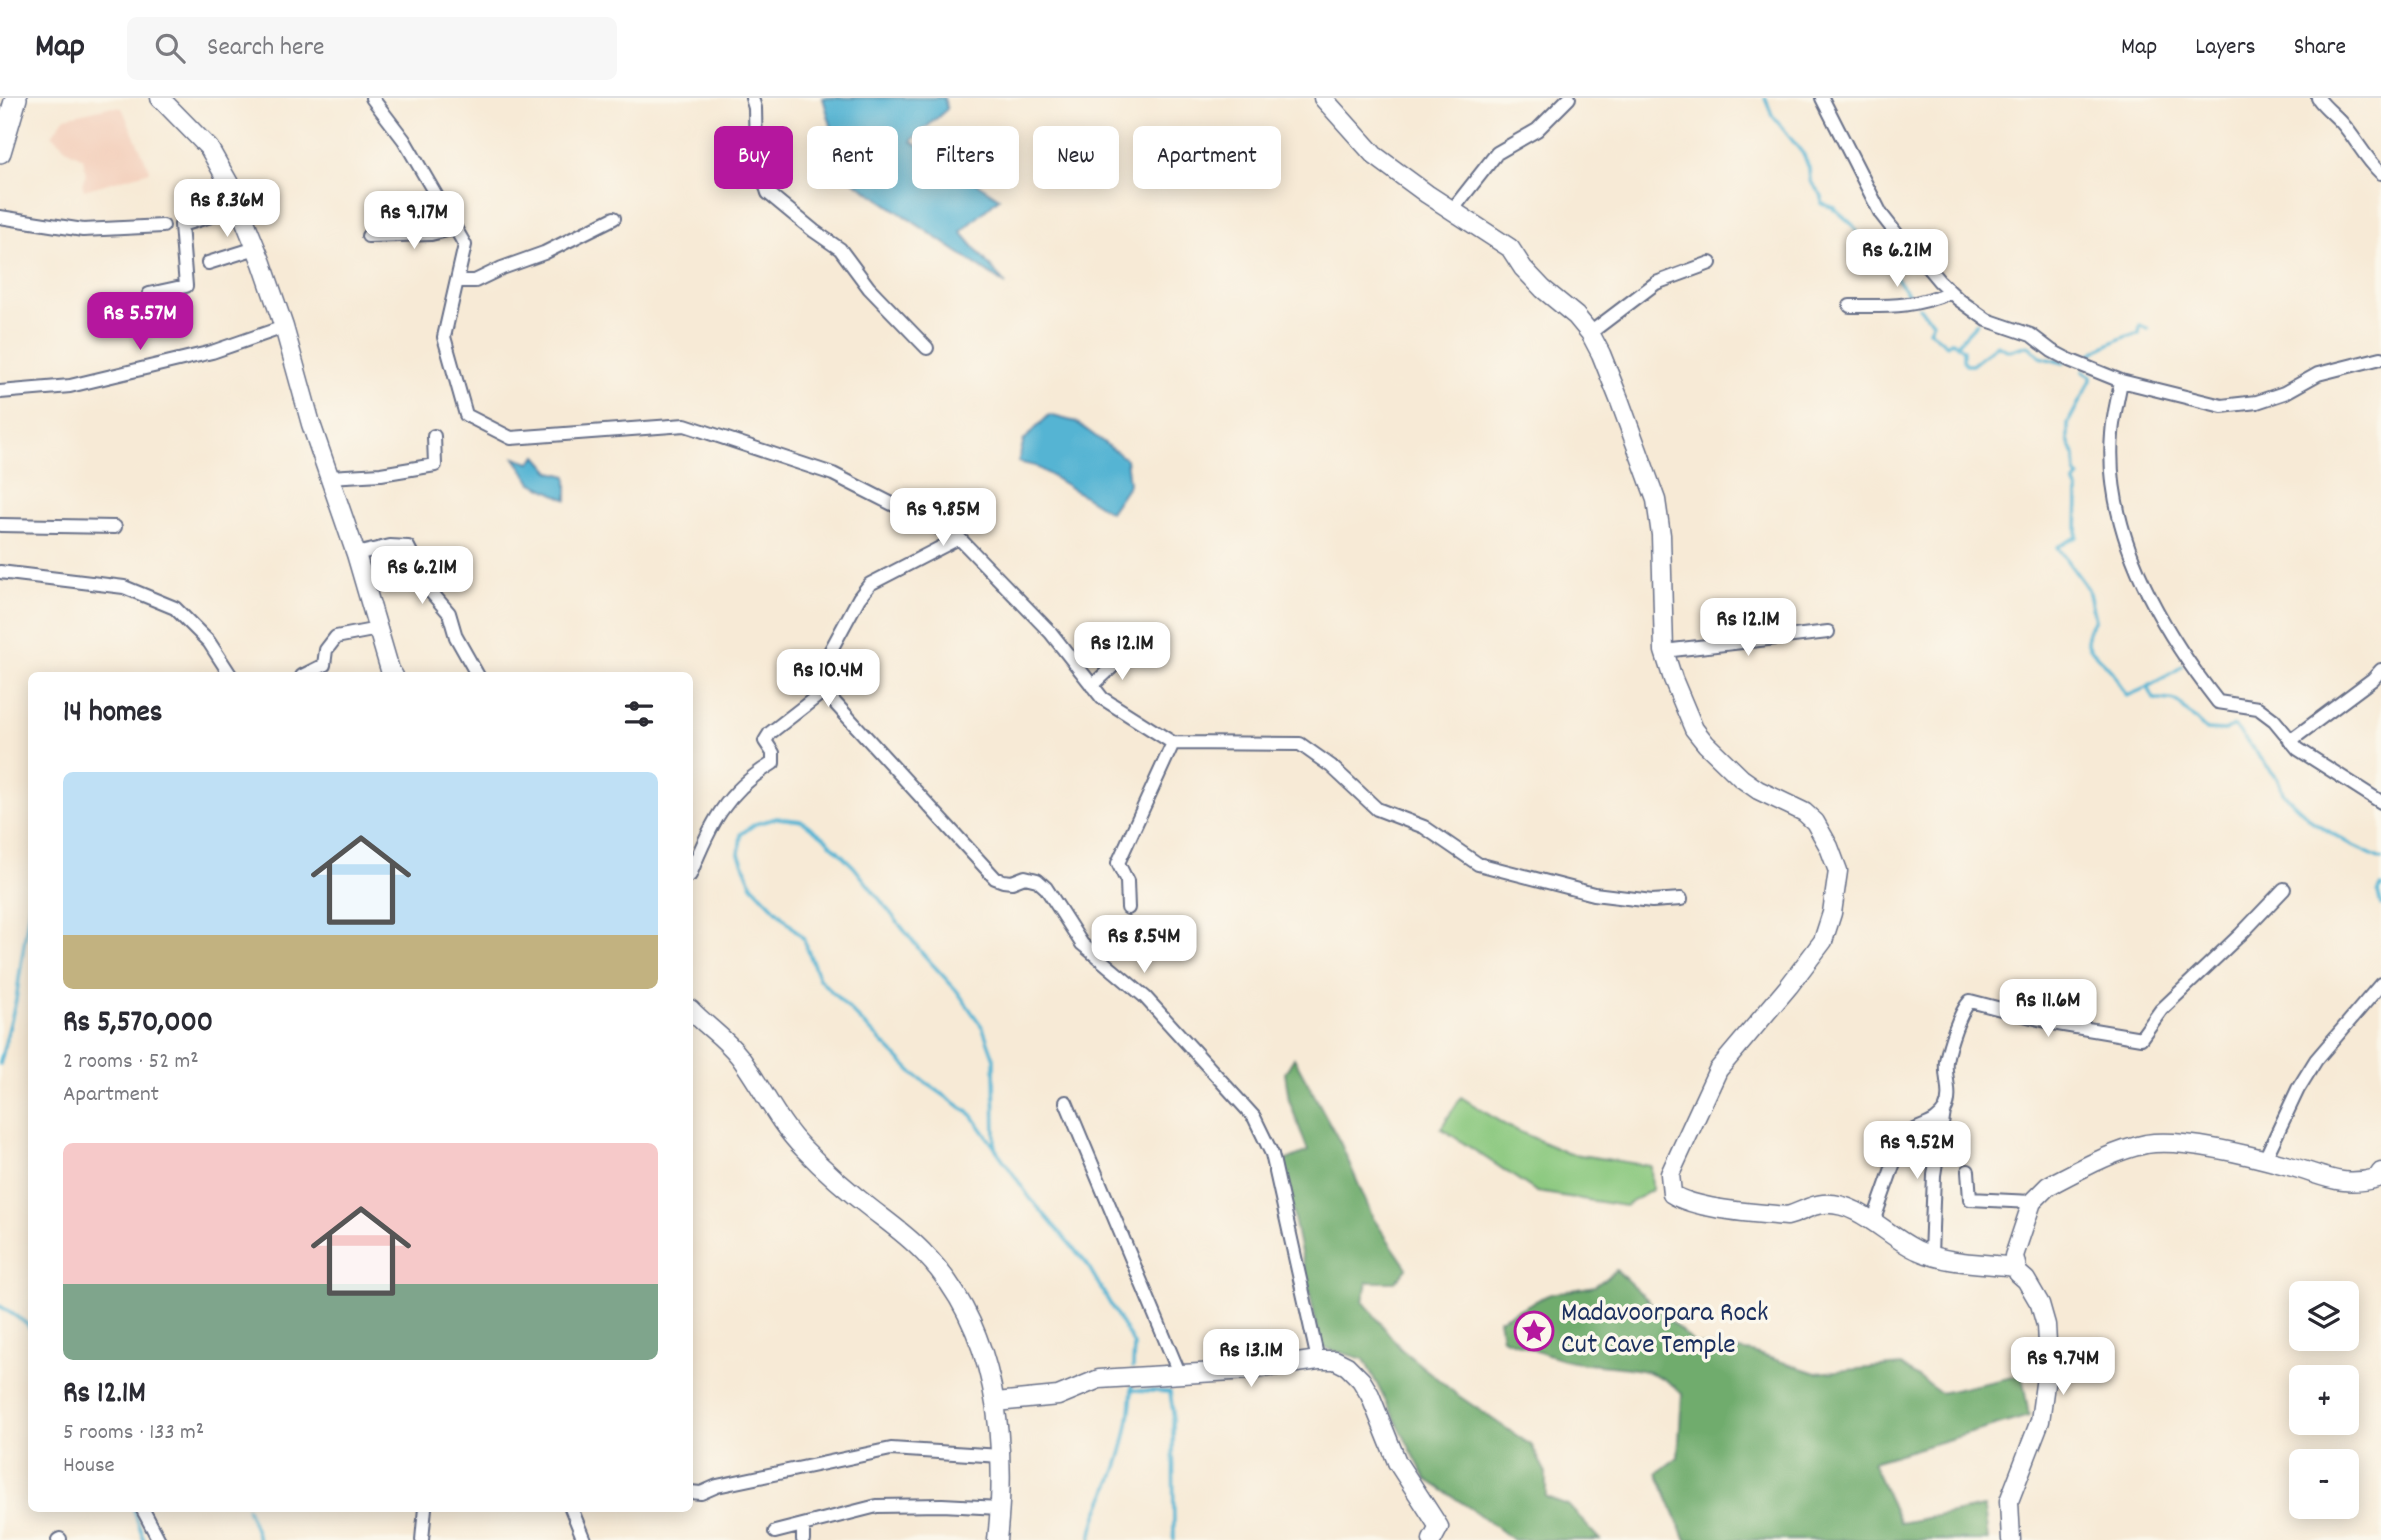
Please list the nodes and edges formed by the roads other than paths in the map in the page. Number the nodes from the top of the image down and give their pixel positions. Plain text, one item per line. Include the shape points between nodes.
1 (16, 98) edge
2 (160, 98) edge
3 (372, 98) edge
4 (752, 98) edge
5 (1323, 98) edge
6 (1822, 98) edge
7 (2318, 98) edge
8 (1565, 99) edge
9 (0, 152) edge
10 (2381, 173) edge
11 (237, 202) junction
12 (1454, 209) junction
13 (0, 217) edge
14 (614, 218) dead end
15 (163, 226) dead end
16 (455, 228) junction
17 (368, 236) dead end
18 (256, 248) junction
19 (208, 263) dead end
20 (1710, 263) dead end
21 (457, 281) junction
22 (1950, 292) junction
23 (149, 294) dead end
24 (1850, 306) dead end
25 (284, 327) junction
26 (1590, 333) junction
27 (928, 348) dead end
28 (2381, 358) edge
29 (2121, 381) junction
30 (0, 392) edge
31 (434, 436) dead end
32 (329, 477) junction
33 (0, 525) edge
34 (115, 527) dead end
35 (959, 538) junction
36 (356, 554) junction
37 (0, 572) edge
38 (378, 629) junction
39 (1828, 632) dead end
40 (1664, 651) junction
41 (1127, 653) dead end
42 (2381, 670) edge
43 (228, 672) edge
44 (310, 672) edge
45 (391, 672) edge
46 (476, 672) edge
47 (1092, 686) junction
48 (824, 691) junction
49 (2290, 741) junction
50 (1173, 743) junction
51 (2381, 803) edge
52 (693, 868) edge
53 (2284, 889) dead end
54 (1681, 899) dead end
55 (1128, 908) dead end
56 (2381, 984) edge
57 (693, 1012) edge
58 (1066, 1102) dead end
59 (1944, 1111) junction
60 (2264, 1161) junction
61 (1968, 1171) dead end
62 (2381, 1172) edge
63 (2032, 1202) junction
64 (1873, 1222) junction
65 (1931, 1255) junction
66 (2015, 1266) junction
67 (1318, 1360) junction
68 (1180, 1375) junction
69 (996, 1402) junction
70 (1002, 1455) junction
71 (693, 1492) edge
72 (1000, 1508) junction
73 (144, 1512) edge
74 (425, 1512) edge
75 (572, 1512) edge
76 (803, 1525) junction
77 (775, 1532) dead end
78 (159, 1540) edge
79 (422, 1540) edge
80 (584, 1540) edge
81 (803, 1540) edge
82 (997, 1540) edge
83 (1432, 1540) edge
84 (2011, 1540) edge

1 - 9 main road
2 - 11 main road via 209,148
3 - 16 street via 404,140
4 - 27 street via 756,155 768,193 840,249 869,288
5 - 12 main road via 1374,155
6 - 22 street via 1881,214
7 - 10 street
8 - 12 street via 1536,130 1497,153
11 - 18 main road
11 - 23 street via 181,225 186,286
12 - 26 main road via 1510,248 1523,268
13 - 15 street via 83,230
14 - 21 street via 475,281
16 - 17 street via 431,234
16 - 21 street via 465,245
18 - 19 street
18 - 25 main road
20 - 26 street via 1656,283
21 - 35 street via 444,337 466,415 500,433 511,438 685,425 833,474
22 - 24 street via 1907,306
22 - 29 street via 1987,320 2031,335 2060,356
25 - 30 street via 212,352 70,386
25 - 32 main road
26 - 40 main road via 1656,500
28 - 29 street via 2318,374 2257,402 2222,406
29 - 49 street via 2112,435 2114,479 2132,559 2156,611 2218,702 2258,708
31 - 32 street via 435,465
32 - 36 main road
33 - 34 street
35 - 47 street via 1051,633
35 - 48 street via 870,584 820,670
36 - 38 main road
36 - 46 street via 408,547 449,613 456,637
37 - 43 street via 124,587 175,608 209,642
38 - 44 street via 336,637 326,650 324,665
38 - 45 main road
39 - 40 street
40 - 64 main road via 1694,729 1741,778 1815,822 1838,871 1823,941 1718,1070 1670,1174 1672,1194 1701,1204 1787,1216 1827,1203
41 - 47 street
42 - 49 street
47 - 50 street via 1102,698
48 - 52 street via 770,733 765,741 773,763 721,808
48 - 67 street via 995,878 1012,882 1025,877 1046,888 1082,944 1144,998 1254,1117 1272,1154
49 - 51 street
50 - 54 street via 1300,744 1377,809 1424,827 1478,864 1594,894 1652,901
50 - 55 street via 1118,863 1126,881
53 - 59 street via 2161,1010 2141,1038 2058,1024 1970,1001 1962,1009 1946,1062 1948,1101
56 - 60 street via 2316,1060
57 - 69 main road via 738,1054 801,1147 916,1244 954,1287 973,1323
58 - 68 street
59 - 64 street via 1931,1124 1910,1129 1902,1140
59 - 65 street via 1934,1175
60 - 62 main road via 2346,1183 2377,1178
60 - 63 main road via 2185,1143 2148,1144 2118,1152 2048,1186
61 - 63 street via 1970,1199
63 - 66 main road via 2014,1256
64 - 65 main road
65 - 66 main road
66 - 84 main road via 2040,1304 2048,1362 2040,1421 2009,1501
67 - 68 main road
67 - 83 main road via 1335,1360 1361,1380 1397,1462 1439,1527
68 - 69 main road via 1099,1379 1058,1396
69 - 70 main road
70 - 71 street via 891,1449
70 - 72 main road
72 - 76 street via 877,1506
72 - 82 main road
73 - 78 street
74 - 79 street
75 - 80 street
76 - 77 street
76 - 81 street

